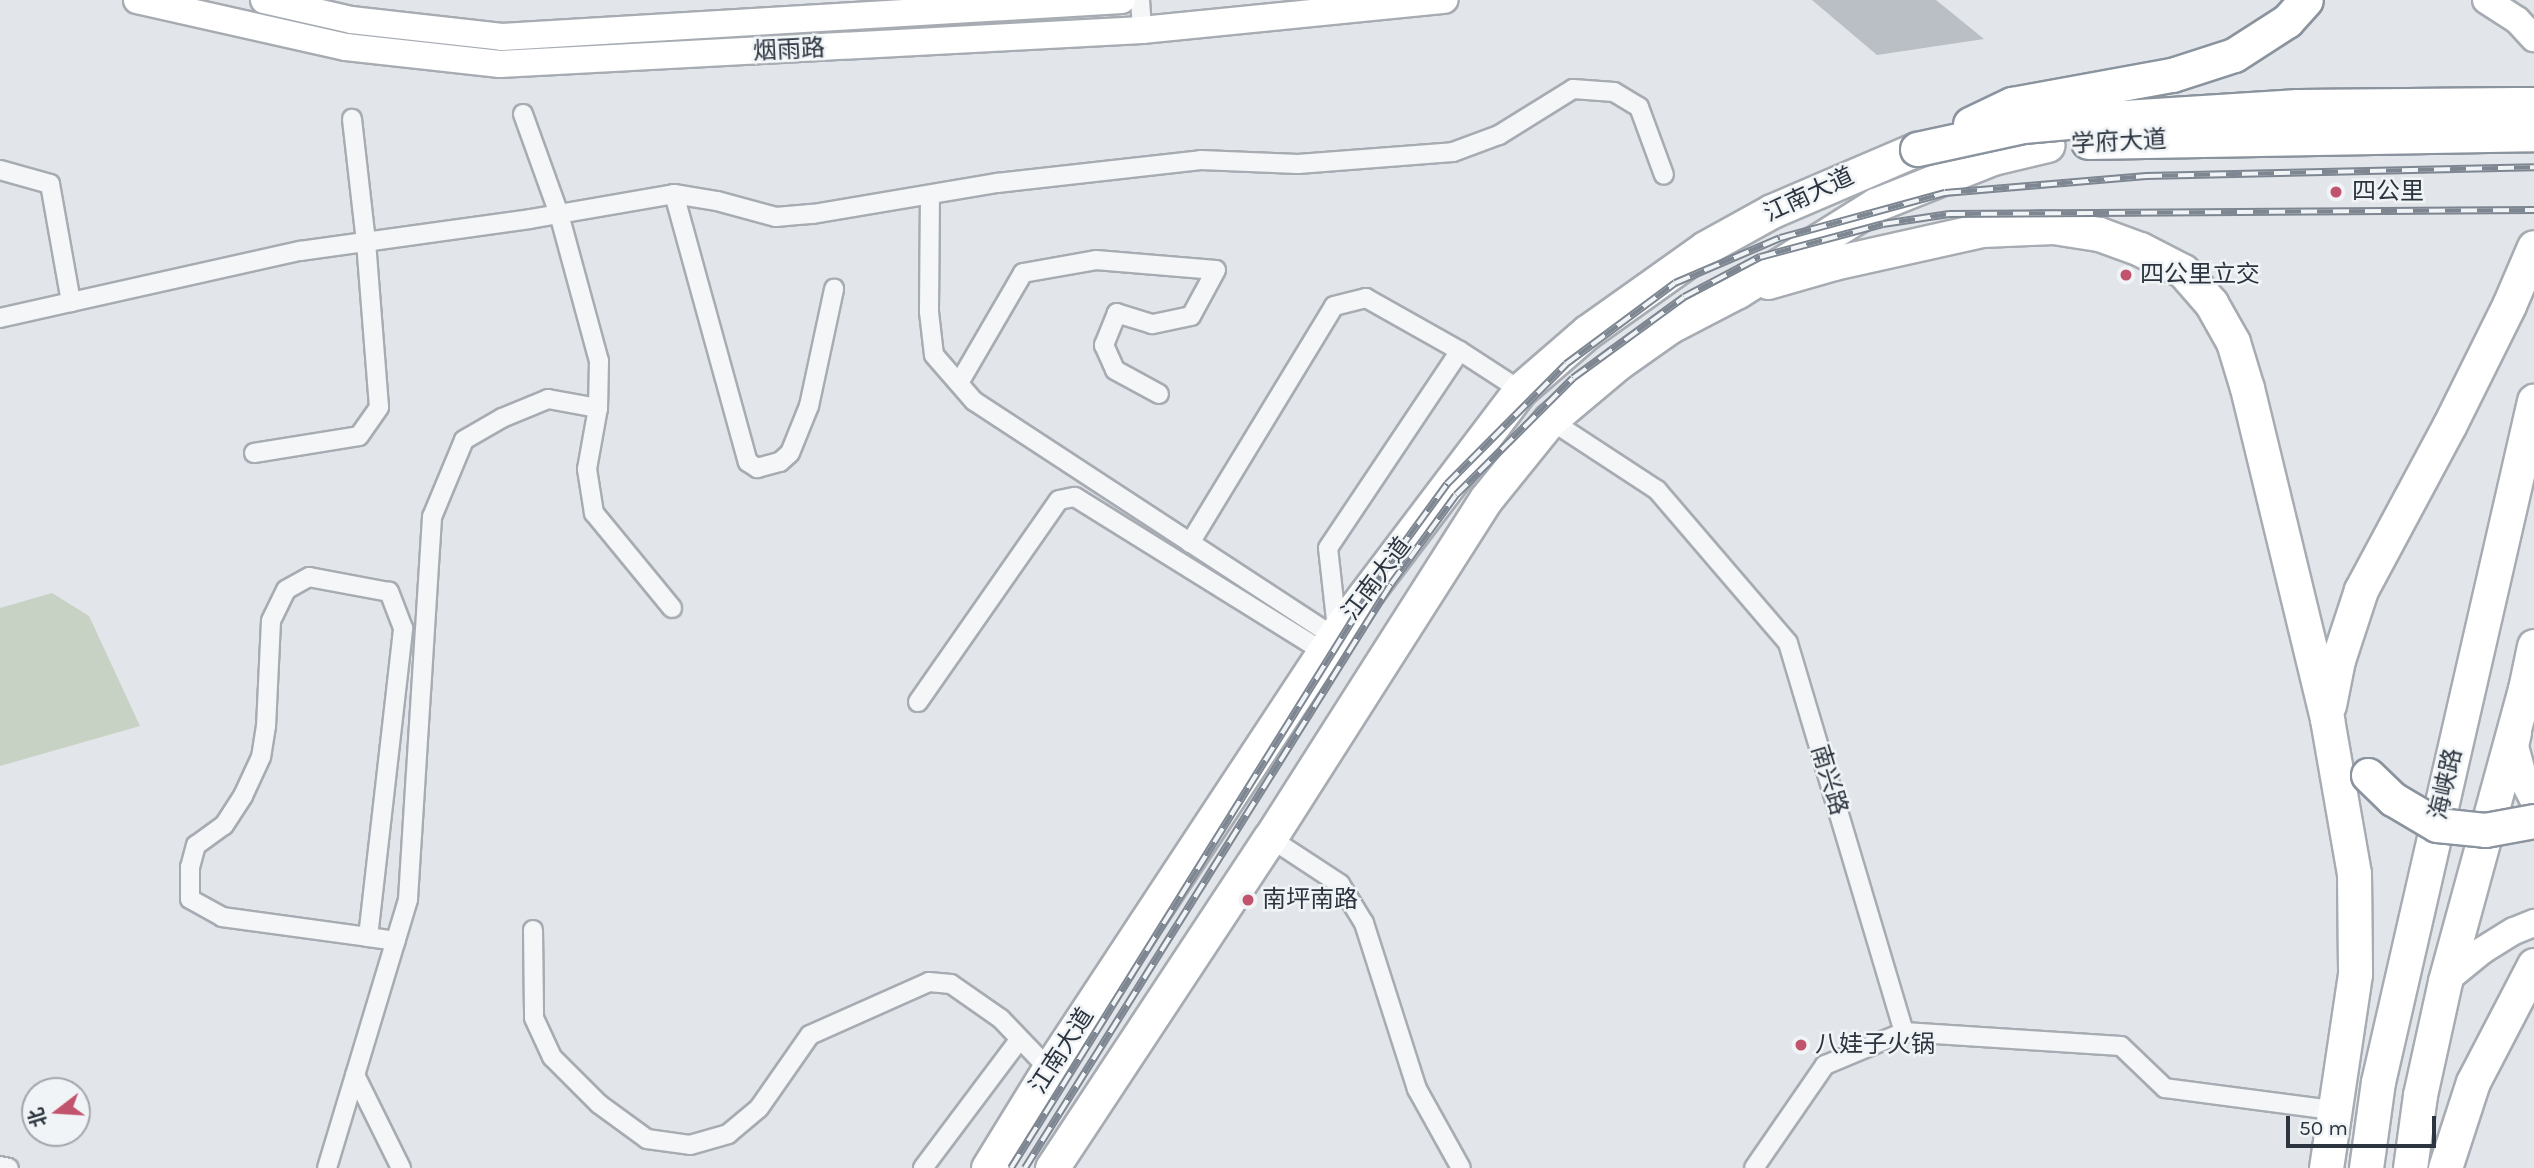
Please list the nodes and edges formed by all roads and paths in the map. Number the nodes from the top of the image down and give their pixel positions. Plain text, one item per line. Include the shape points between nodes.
1 (137, 0) edge
2 (264, 0) edge
3 (1122, 0) edge
4 (1140, 0) edge
5 (1445, 0) edge
6 (2306, 0) edge
7 (2486, 0) edge
8 (917, 6) edge
9 (958, 6) edge
10 (1142, 30) junction
11 (2534, 38) edge
12 (951, 43) junction
13 (910, 45) junction
14 (2534, 104) edge
15 (523, 114) dead end
16 (352, 119) dead end
17 (2534, 134) edge
18 (1917, 149) junction
19 (0, 170) edge
20 (1664, 175) dead end
21 (674, 194) junction
22 (930, 195) junction
23 (559, 214) junction
24 (366, 242) junction
25 (2534, 247) edge
26 (835, 289) dead end
27 (1738, 291) junction
28 (71, 302) junction
29 (0, 318) edge
30 (1460, 351) junction
31 (959, 383) junction
32 (1520, 390) junction
33 (1159, 394) dead end
34 (2534, 401) edge
35 (598, 408) junction
36 (1550, 420) junction
37 (254, 453) dead end
38 (1190, 543) junction
39 (672, 608) dead end
40 (1332, 641) junction
41 (2534, 646) edge
42 (2525, 689) junction
43 (918, 702) dead end
44 (2327, 719) junction
45 (2534, 801) edge
46 (2534, 821) edge
47 (1270, 838) junction
48 (2534, 923) edge
49 (533, 930) dead end
50 (368, 937) junction
51 (396, 941) junction
52 (2534, 965) edge
53 (2445, 981) junction
54 (1904, 1032) junction
55 (1020, 1039) junction
56 (1049, 1069) junction
57 (355, 1075) junction
58 (2333, 1110) junction
59 (0, 1166) edge
60 (9, 1168) edge
61 (327, 1168) edge
62 (401, 1168) edge
63 (923, 1168) edge
64 (988, 1168) edge
65 (1052, 1168) edge
66 (1461, 1168) edge
67 (1754, 1168) edge
68 (2326, 1168) edge
69 (2365, 1168) edge
70 (2410, 1168) edge
71 (2445, 1168) edge

1 - 13 main road, 烟雨路 via 346,47 500,64
2 - 8 main road, 烟雨路 via 351,20 502,37
3 - 9 main road, 烟雨路
4 - 10 street
5 - 10 main road, 烟雨路
6 - 18 highway, bridge via 2287,21 2234,55 2172,75 2012,104
7 - 11 main road
8 - 9 main road, 烟雨路
8 - 13 main road
9 - 12 main road
10 - 12 main road, 烟雨路
12 - 13 main road, 烟雨路
14 - 18 highway, 学府大道, bridge via 2298,106 2124,117 2023,126
15 - 23 street
16 - 24 street
17 - 27 highway, 学府大道, bridge via 2137,139 2047,145 1993,158 1875,205
18 - 32 highway, 江南大道 via 1772,211 1705,247 1587,332
19 - 28 street via 50,184
20 - 22 street via 1639,107 1614,92 1573,89 1499,135 1453,152 1298,164 1201,160
21 - 22 street via 776,218
21 - 23 street
21 - 26 street via 748,462 757,468 780,462 790,453 809,406
22 - 31 street via 929,312 934,355
23 - 24 street
23 - 35 street via 599,361
24 - 28 street via 300,251
24 - 37 street via 379,407 359,436
25 - 44 highway via 2455,414 2361,590 2338,660
27 - 36 highway, 江南大道 via 1649,341
27 - 44 highway via 1982,230 2041,227 2099,234 2140,248 2183,271 2211,303 2233,342
28 - 29 street
30 - 32 street
30 - 38 street via 1366,298 1334,306
30 - 40 street via 1328,548
31 - 33 street via 1023,274 1096,260 1216,270 1191,316 1153,324 1117,313 1104,345 1115,370
31 - 38 street via 974,401
32 - 40 highway, 江南大道
34 - 69 highway, 海峡路 via 2378,1082
35 - 39 street via 587,469 594,513
35 - 51 street via 548,399 464,440 432,517 408,899
36 - 47 highway, 江南大道 via 1486,499
36 - 54 street, 南兴路 via 1657,490 1788,643
38 - 40 street
40 - 43 street via 1075,496 1059,500
40 - 56 highway, 江南大道
41 - 42 highway, 海峡路
42 - 45 main road via 2515,746
42 - 53 highway, 海峡路
44 - 46 highway, bridge via 2368,775 2393,799 2437,825 2485,830
44 - 58 highway via 2354,873 2355,974
47 - 65 highway, 江南大道
47 - 66 street via 1340,884 1364,923 1417,1089
48 - 53 main road via 2483,950
49 - 55 street via 534,1018 552,1056 599,1104 647,1139 690,1146 728,1134 760,1108 810,1035 929,982 951,984 1001,1019
50 - 50 street via 222,917 190,899 190,867 196,845 224,825 261,757 271,621 286,590 309,577 389,592 403,628
50 - 51 street
51 - 57 street
52 - 71 highway via 2473,1082
53 - 70 highway, 海峡路 via 2420,1095
54 - 58 street via 2121,1046 2165,1088
54 - 67 street via 1825,1065
55 - 56 street
55 - 63 street
56 - 64 highway, 江南大道
57 - 61 street
57 - 62 street
58 - 68 highway
59 - 60 street

